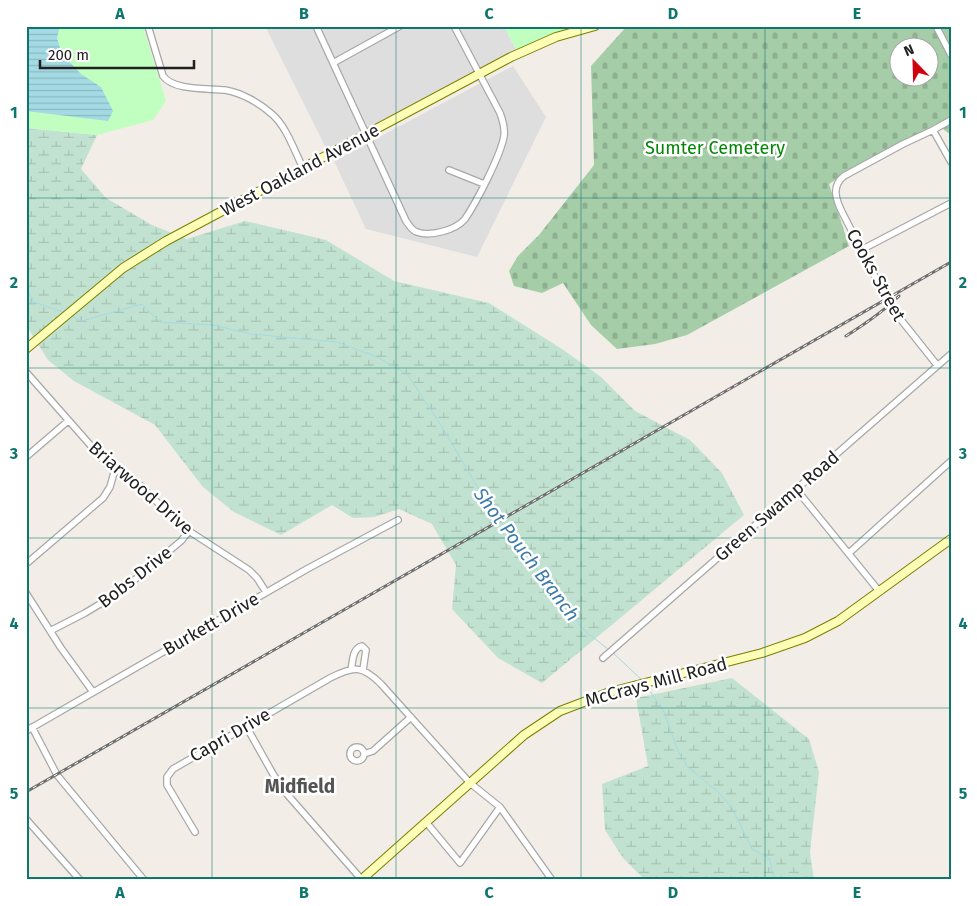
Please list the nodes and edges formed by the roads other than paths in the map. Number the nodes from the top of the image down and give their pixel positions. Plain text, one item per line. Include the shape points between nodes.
1 (148, 26) edge
2 (316, 26) edge
3 (400, 26) edge
4 (454, 26) edge
5 (594, 26) edge
6 (936, 26) edge
7 (951, 55) edge
8 (333, 63) junction
9 (479, 74) junction
10 (951, 120) edge
11 (933, 130) junction
12 (367, 134) junction
13 (951, 162) edge
14 (303, 168) junction
15 (449, 170) dead end
16 (484, 184) junction
17 (951, 203) edge
18 (861, 250) junction
19 (26, 349) edge
20 (951, 354) edge
21 (945, 359) junction
22 (937, 365) junction
23 (951, 366) edge
24 (26, 372) edge
25 (68, 421) junction
26 (26, 457) edge
27 (951, 461) edge
28 (115, 469) junction
29 (796, 489) junction
30 (398, 520) dead end
31 (189, 531) junction
32 (951, 539) edge
33 (850, 553) junction
34 (26, 564) edge
35 (879, 591) junction
36 (26, 592) edge
37 (266, 592) junction
38 (50, 631) junction
39 (603, 658) dead end
40 (352, 670) junction
41 (363, 670) junction
42 (94, 692) junction
43 (411, 717) junction
44 (246, 726) junction
45 (29, 729) edge
46 (364, 754) dead end
47 (470, 782) junction
48 (500, 807) junction
49 (26, 819) edge
50 (426, 822) junction
51 (195, 832) dead end
52 (80, 880) edge
53 (144, 880) edge
54 (362, 880) edge
55 (552, 880) edge

1 - 14 street via 166,80 176,85 233,92 265,108 281,124
2 - 8 street
3 - 8 street
4 - 9 street
5 - 9 street, West Oakland Avenue via 540,43
6 - 7 street
8 - 12 street
9 - 12 street, West Oakland Avenue
9 - 16 street via 504,124 500,152
10 - 11 street
11 - 13 street
11 - 18 street, Cooks Street via 838,181 836,199
12 - 14 street, West Oakland Avenue
12 - 16 street via 406,221 416,232 430,234 458,226 467,217
14 - 19 street, West Oakland Avenue via 123,268
15 - 16 street
17 - 18 street
18 - 22 street, Cooks Street via 890,306
20 - 21 street, Green Swamp Road
21 - 22 street, Green Swamp Road
21 - 23 street
22 - 29 street, Green Swamp Road
24 - 25 street, Briarwood Drive
25 - 26 street
25 - 28 street, Briarwood Drive
27 - 33 street
28 - 31 street, Briarwood Drive via 145,489
28 - 34 street via 103,498
29 - 33 street
29 - 39 street, Green Swamp Road
30 - 37 street, Burkett Drive
31 - 37 street, Briarwood Drive via 249,570
31 - 38 street, Bobs Drive via 120,592
32 - 35 street, McCrays Mill Road
33 - 35 street
35 - 47 street, McCrays Mill Road via 820,631 790,644 592,697 560,712 524,735
36 - 38 street
37 - 42 street, Burkett Drive
38 - 42 street
40 - 41 street, Capri Drive
40 - 41 street via 355,650 362,646 366,652
40 - 44 street, Capri Drive via 330,678
41 - 43 street via 370,673
42 - 45 street, Burkett Drive
43 - 46 street via 373,751
43 - 47 street
44 - 51 street, Capri Drive via 169,773 167,785
44 - 54 street via 286,793
45 - 53 street via 57,775
47 - 48 street
47 - 50 street, McCrays Mill Road
48 - 50 street via 460,863
48 - 55 street
49 - 52 street
50 - 54 street, McCrays Mill Road

